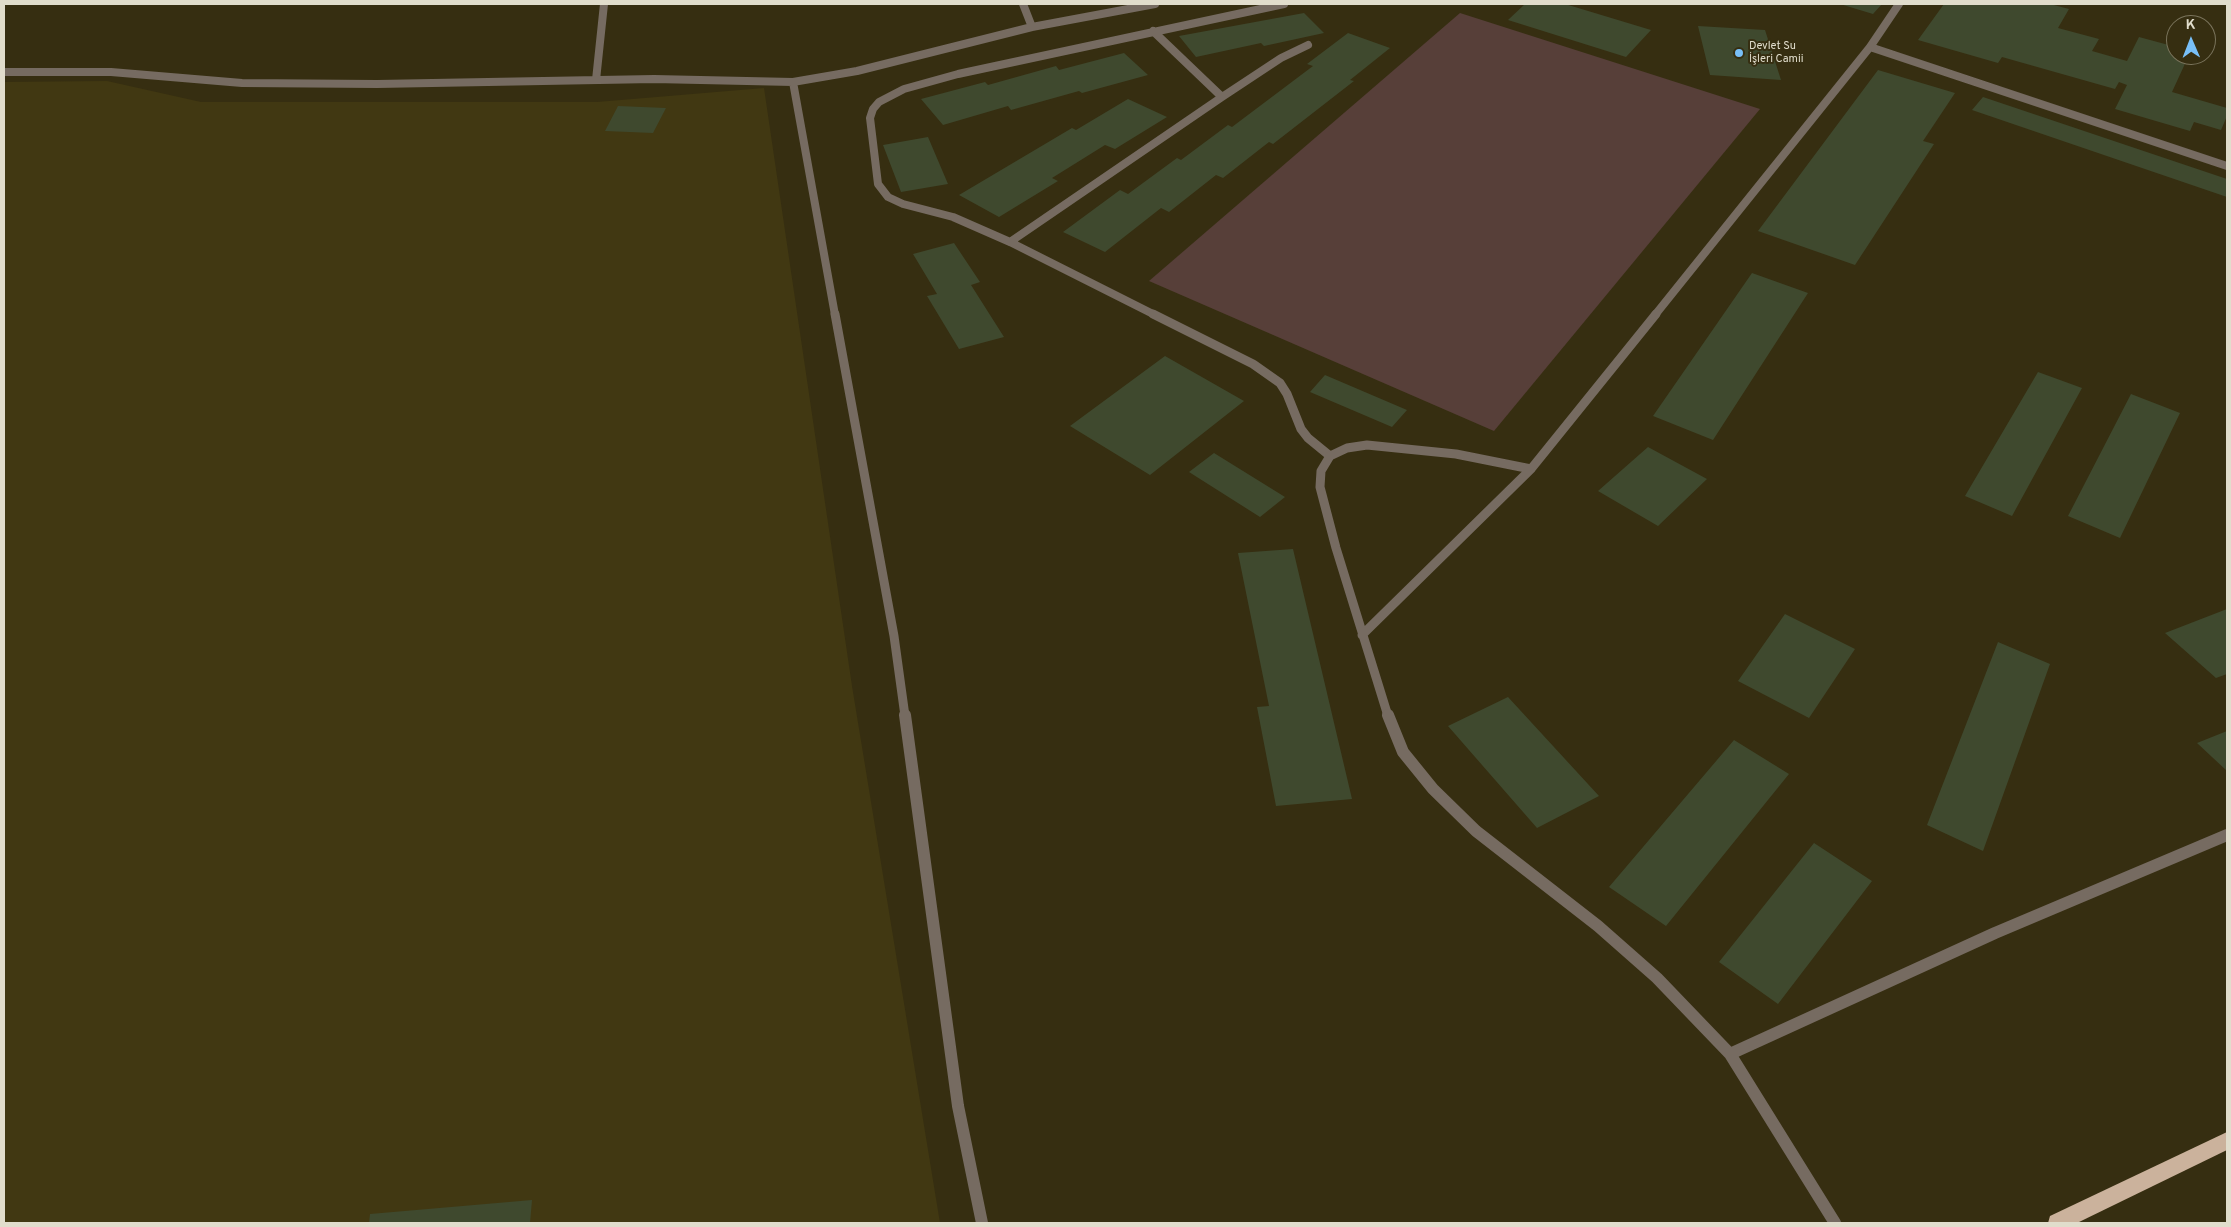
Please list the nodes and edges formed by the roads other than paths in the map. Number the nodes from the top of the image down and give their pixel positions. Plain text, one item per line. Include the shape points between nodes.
1 (604, 4) edge
2 (1023, 4) edge
3 (1156, 4) edge
4 (1284, 4) edge
5 (1899, 4) edge
6 (1032, 27) junction
7 (1153, 31) junction
8 (1308, 45) dead end
9 (1870, 47) junction
10 (4, 72) edge
11 (596, 80) junction
12 (793, 82) junction
13 (1222, 97) junction
14 (2227, 166) edge
15 (1010, 242) junction
16 (1330, 456) junction
17 (1531, 469) junction
18 (1362, 634) junction
19 (2227, 835) edge
20 (1730, 1054) junction
21 (2227, 1141) edge
22 (982, 1223) edge
23 (1835, 1223) edge
24 (2057, 1223) edge

1 - 11 street
2 - 6 street
3 - 6 street
4 - 7 street
5 - 9 street
6 - 12 street via 857,71
7 - 13 street
7 - 15 street via 904,88 873,109 870,129 878,184 888,197 953,218
8 - 13 street via 1281,58
9 - 14 street
9 - 17 street
10 - 11 street via 111,72 242,83
11 - 12 street via 654,78
12 - 22 street via 894,636 958,1106
13 - 15 street
15 - 16 street via 1260,368 1280,383 1301,429
16 - 17 street via 1347,448 1392,446 1456,454
16 - 18 street via 1321,471 1320,487
17 - 18 street
18 - 20 street via 1382,702 1403,752 1433,789 1476,831 1650,971
19 - 20 street via 2003,930
20 - 23 street
21 - 24 highway

